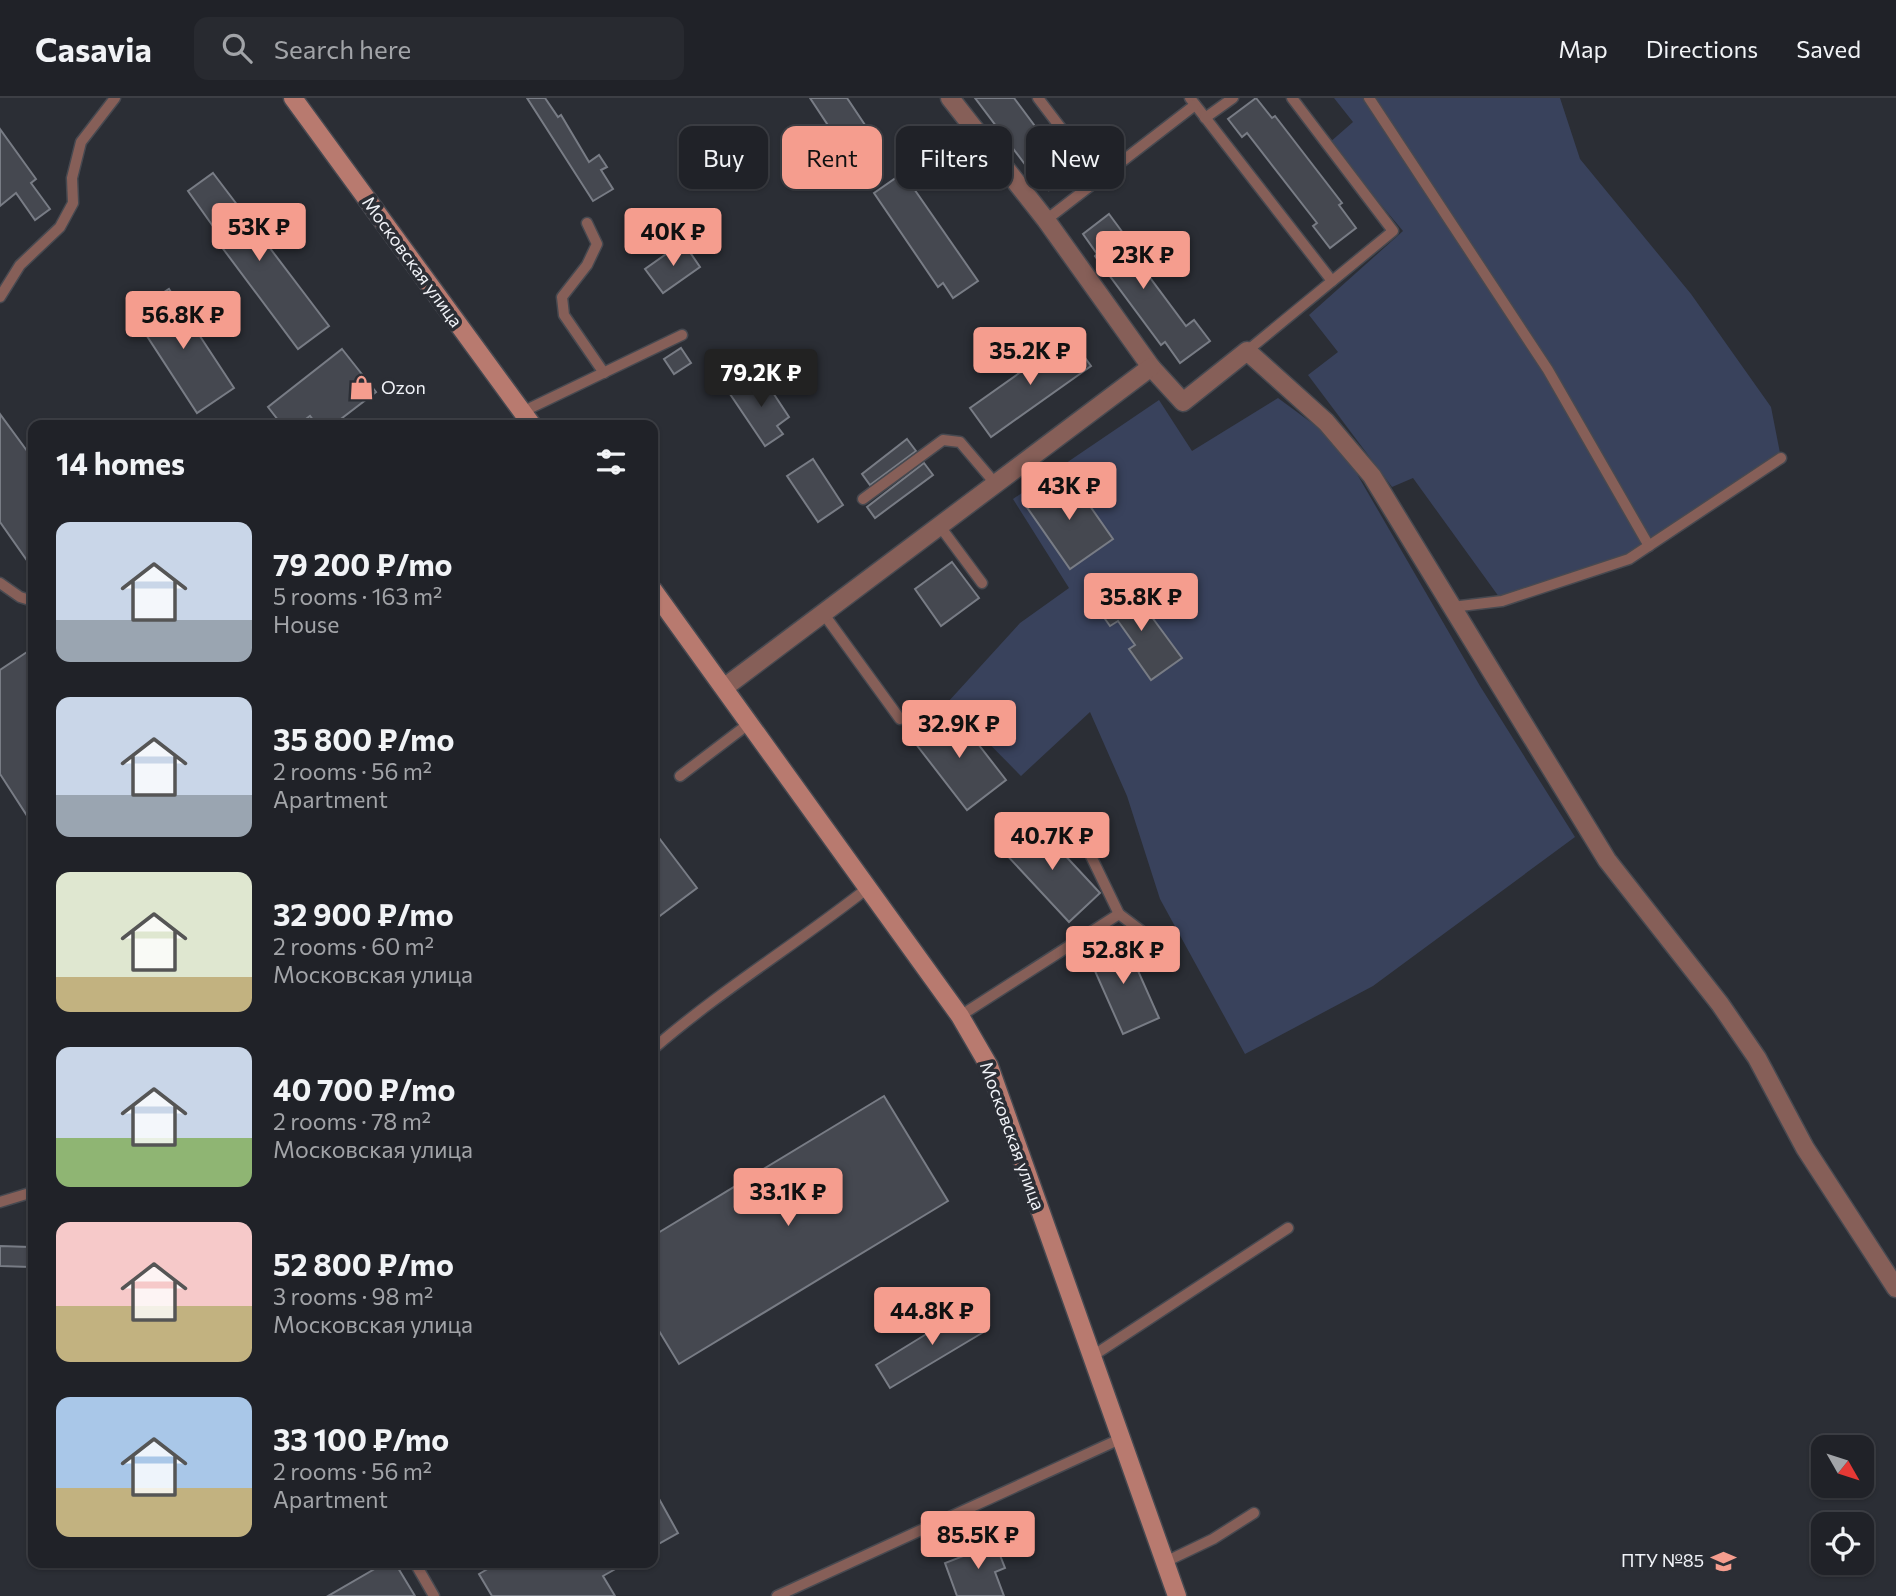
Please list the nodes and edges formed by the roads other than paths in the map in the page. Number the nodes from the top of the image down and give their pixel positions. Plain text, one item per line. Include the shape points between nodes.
1 (115, 98) edge
2 (293, 98) edge
3 (950, 98) edge
4 (1038, 98) edge
5 (1233, 98) edge
6 (1292, 98) edge
7 (1369, 98) edge
8 (1192, 101) edge
9 (1205, 118) junction
10 (1059, 126) edge
11 (1124, 157) edge
12 (1085, 189) edge
13 (1046, 220) junction
14 (587, 223) dead end
15 (1332, 281) junction
16 (0, 297) edge
17 (682, 335) dead end
18 (1247, 351) junction
19 (1151, 367) junction
20 (604, 373) junction
21 (527, 419) edge
22 (1781, 458) dead end
23 (995, 482) junction
24 (863, 499) dead end
25 (939, 525) junction
26 (1649, 546) junction
27 (0, 583) edge
28 (982, 583) dead end
29 (658, 597) edge
30 (28, 599) edge
31 (1450, 607) junction
32 (822, 613) junction
33 (725, 687) junction
34 (900, 719) dead end
35 (751, 722) junction
36 (680, 776) dead end
37 (1074, 821) dead end
38 (869, 887) junction
39 (1119, 914) junction
40 (1152, 939) dead end
41 (960, 1016) junction
42 (658, 1045) edge
43 (28, 1194) edge
44 (0, 1202) edge
45 (1288, 1228) dead end
46 (1896, 1288) edge
47 (1091, 1357) junction
48 (1120, 1439) junction
49 (1254, 1513) dead end
50 (1164, 1562) junction
51 (418, 1568) edge
52 (434, 1596) edge
53 (777, 1596) edge
54 (1177, 1596) edge

1 - 16 lane via 82,142 72,178 73,203 60,227 20,265
2 - 21 main road, Московская улица
3 - 13 street
4 - 10 lane
5 - 9 lane
6 - 15 lane via 1393,231
7 - 26 lane via 1548,370
8 - 9 lane
8 - 11 lane
9 - 15 lane
12 - 13 lane
13 - 19 street
14 - 20 lane via 597,244 562,297 564,315
15 - 18 lane
17 - 20 lane
18 - 19 street via 1184,402
18 - 31 street via 1326,422 1372,476
19 - 23 street
20 - 21 lane
22 - 26 lane
23 - 24 lane via 960,442 943,440
23 - 25 street
25 - 28 lane
25 - 32 street
26 - 31 lane via 1629,559 1502,601
27 - 30 lane
29 - 33 main road, Московская улица
31 - 46 street via 1607,860 1757,1058 1805,1148
32 - 33 street
32 - 34 lane
33 - 35 main road, Московская улица
35 - 36 lane
35 - 38 main road, Московская улица
37 - 39 lane
38 - 41 main road, Московская улица
38 - 42 lane via 707,1003
39 - 40 lane
39 - 41 lane
41 - 47 main road, Московская улица via 989,1066
43 - 44 lane
45 - 47 lane
47 - 48 main road, Московская улица
48 - 50 main road, Московская улица
48 - 53 lane
49 - 50 lane
50 - 54 main road, Московская улица
51 - 52 lane

